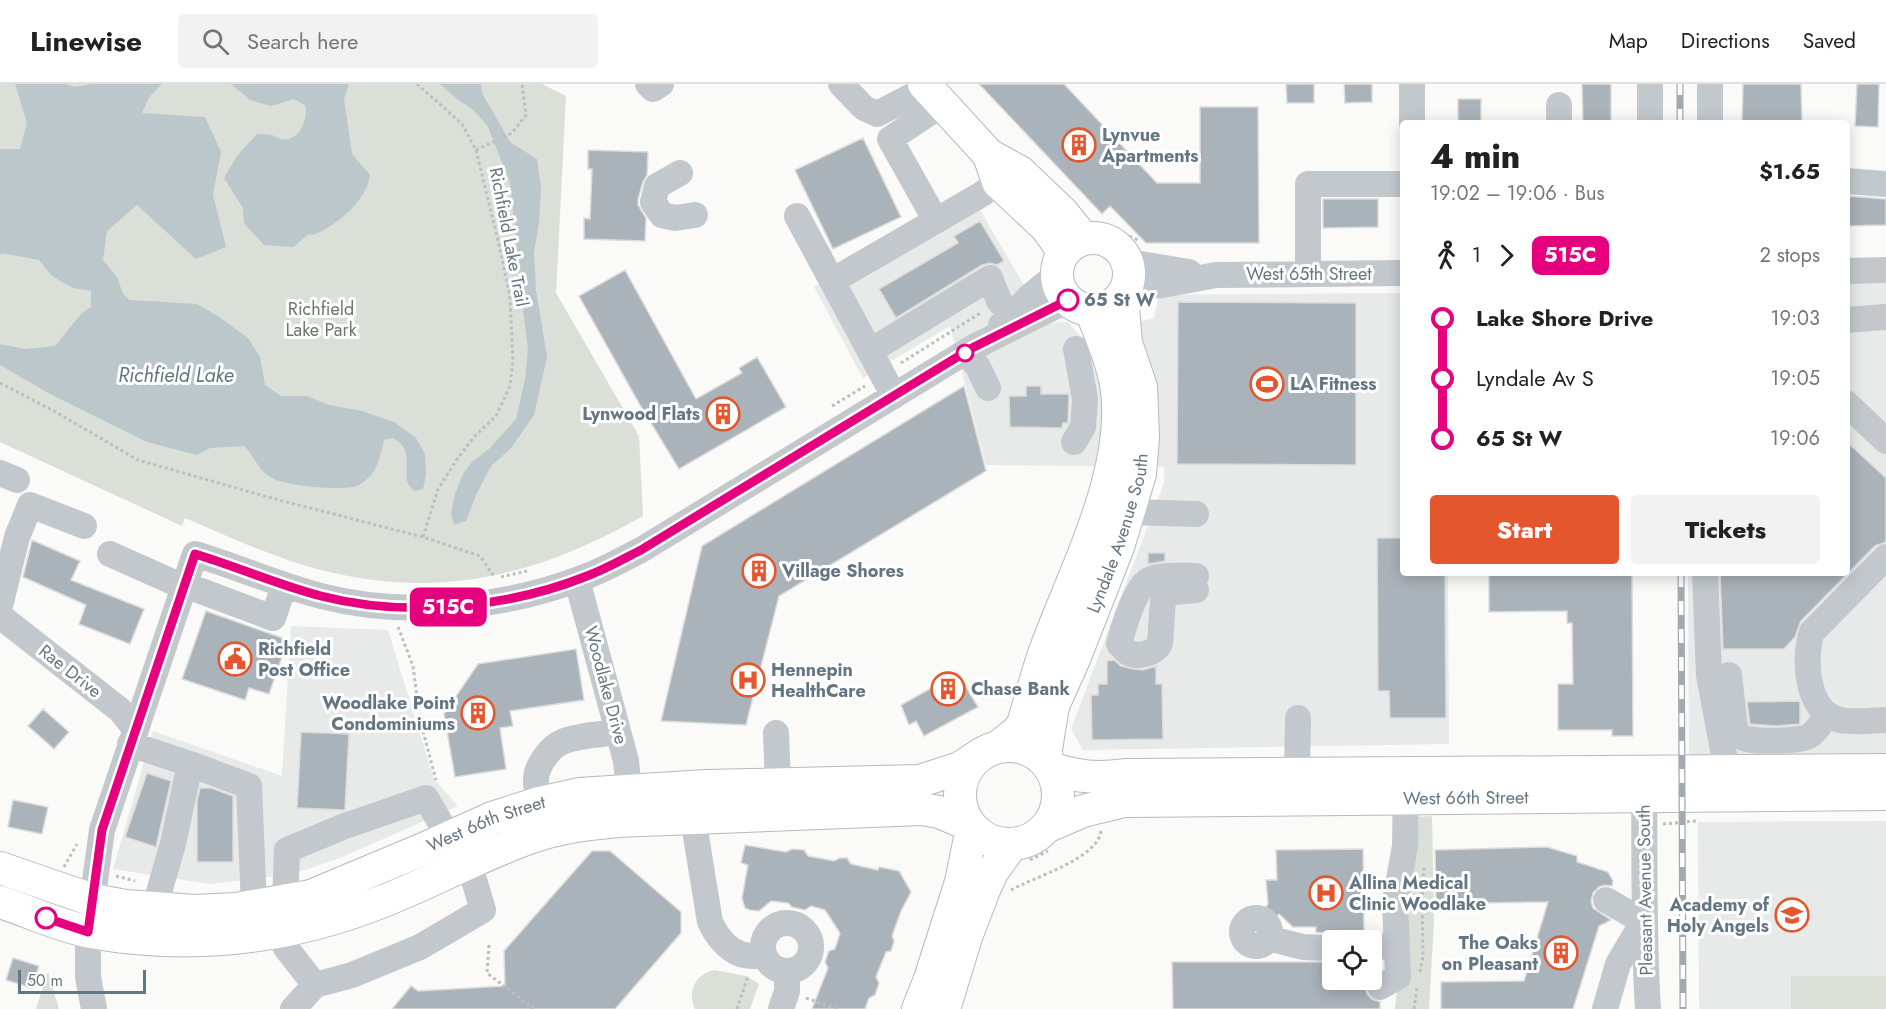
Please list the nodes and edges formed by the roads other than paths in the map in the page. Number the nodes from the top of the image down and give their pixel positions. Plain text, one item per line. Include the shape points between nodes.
1 (648, 84) edge
2 (661, 84) edge
3 (841, 84) edge
4 (1412, 84) edge
5 (1650, 84) edge
6 (1710, 84) edge
7 (932, 90) edge
8 (1412, 120) edge
9 (1650, 120) edge
10 (1710, 120) edge
11 (993, 168) junction
12 (680, 173) dead end
13 (1850, 181) edge
14 (1400, 184) edge
15 (1886, 184) edge
16 (695, 215) dead end
17 (797, 216) dead end
18 (936, 221) junction
19 (1076, 266) junction
20 (1850, 270) edge
21 (1886, 270) edge
22 (1130, 272) junction
23 (1308, 273) junction
24 (1400, 273) edge
25 (832, 281) junction
26 (1006, 309) junction
27 (1886, 317) edge
28 (1850, 320) edge
29 (1076, 349) dead end
30 (969, 350) junction
31 (870, 351) junction
32 (889, 385) junction
33 (988, 388) dead end
34 (1850, 407) edge
35 (1886, 441) edge
36 (1115, 442) junction
37 (1130, 512) junction
38 (1196, 514) dead end
39 (84, 526) dead end
40 (110, 554) dead end
41 (1886, 557) edge
42 (1705, 576) edge
43 (577, 580) junction
44 (185, 586) junction
45 (285, 586) junction
46 (0, 606) edge
47 (0, 616) edge
48 (1729, 675) dead end
49 (1827, 715) junction
50 (1298, 718) dead end
51 (1886, 720) edge
52 (618, 732) junction
53 (776, 733) dead end
54 (133, 737) junction
55 (991, 750) junction
56 (190, 764) junction
57 (1049, 765) junction
58 (1886, 770) edge
59 (1727, 771) junction
60 (1297, 773) junction
61 (778, 784) junction
62 (1644, 784) junction
63 (1406, 785) junction
64 (629, 791) junction
65 (1886, 794) edge
66 (539, 803) junction
67 (693, 818) junction
68 (970, 826) junction
69 (449, 838) junction
70 (1049, 838) junction
71 (1019, 853) junction
72 (464, 865) junction
73 (0, 868) edge
74 (93, 900) junction
75 (1606, 900) dead end
76 (285, 901) junction
77 (0, 902) edge
78 (254, 906) junction
79 (154, 909) junction
80 (1644, 918) junction
81 (88, 932) junction
82 (281, 932) junction
83 (1396, 946) junction
84 (1382, 947) edge
85 (1260, 948) dead end
86 (1322, 948) edge
87 (759, 955) junction
88 (787, 972) junction
89 (315, 985) junction
90 (1382, 986) edge
91 (925, 1008) edge
92 (94, 1009) edge
93 (293, 1009) edge
94 (781, 1009) edge
95 (1605, 1009) edge
96 (1648, 1009) edge

1 - 2 street via 653,89
3 - 7 street via 864,108 877,114
4 - 8 street
5 - 9 street
6 - 10 street
7 - 11 main road, Lyndale Avenue South
7 - 18 street via 890,139
11 - 18 street via 982,194
11 - 19 main road, Lyndale Avenue South via 1020,171 1062,212
12 - 16 street via 657,186 653,202 662,215
13 - 15 street
14 - 23 street via 1308,184
17 - 25 street
18 - 25 street
19 - 22 main road via 1094,237 1115,244
19 - 22 main road via 1102,309 1113,304
19 - 26 street
19 - 30 street
19 - 36 main road, Lyndale Avenue South via 1115,378
20 - 21 street
22 - 23 street, West 65th Street via 1162,285 1216,275
22 - 37 main road, Lyndale Avenue South via 1126,343 1141,387 1143,418 1140,474
23 - 24 street, West 65th Street
25 - 31 street
26 - 30 street
26 - 31 street via 990,278
27 - 28 street
29 - 36 street via 1085,399 1083,427 1074,442
30 - 32 street
30 - 33 street
31 - 32 street
32 - 43 street via 641,550
34 - 35 street
36 - 55 main road, Lyndale Avenue South via 1098,512 1044,655 1023,724
37 - 38 street
37 - 57 main road, Lyndale Avenue South via 1053,706 1046,749
39 - 46 street via 30,505
40 - 44 street
41 - 49 street via 1812,632 1808,644 1810,690
42 - 59 street via 1709,675
43 - 45 street via 487,603 432,608 353,603
43 - 52 street, Woodlake Drive
44 - 45 street via 273,618
44 - 45 street via 195,554
44 - 54 street
47 - 54 street, Rae Drive via 120,710
48 - 49 street via 1735,728 1744,738 1801,739 1808,737
49 - 51 street via 1841,720
50 - 60 street
52 - 64 street, Woodlake Drive
52 - 66 street via 562,742 554,748 538,771
53 - 61 street
54 - 56 street
54 - 74 street via 102,830
55 - 57 main road via 1024,748
55 - 61 main road, West 66th Street via 960,768 920,781
55 - 68 main road via 971,764 963,777 962,809
56 - 78 street via 249,786
56 - 79 street
57 - 60 main road, West 66th Street via 1079,777
57 - 70 main road via 1059,797
58 - 59 main road, West 66th Street
59 - 62 main road, West 66th Street
60 - 63 main road, West 66th Street
61 - 64 main road, West 66th Street
62 - 63 main road, West 66th Street
62 - 65 main road, West 66th Street
62 - 80 street, Pleasant Avenue South
63 - 70 main road, West 66th Street via 1124,801 1083,811
63 - 83 street via 1406,846 1395,901
64 - 66 main road, West 66th Street via 579,794
66 - 69 main road, West 66th Street via 492,818
67 - 68 main road, West 66th Street via 922,809
67 - 72 main road, West 66th Street via 575,826 533,836
67 - 87 street via 710,922 717,937 731,951
68 - 71 main road via 994,843
68 - 91 main road via 961,882 930,979
69 - 72 street
69 - 76 main road, West 66th Street via 311,896
69 - 76 street via 426,798 345,826 287,850
70 - 71 main road via 1038,835 1026,842
71 - 91 main road via 992,872 966,937
72 - 82 main road, West 66th Street via 382,902
72 - 89 street via 474,880 483,910 420,947 352,975
73 - 74 main road, West 66th Street
74 - 79 main road, West 66th Street
74 - 81 street
75 - 80 street
76 - 78 main road, West 66th Street
77 - 81 main road, West 66th Street
78 - 79 main road, West 66th Street via 195,911
80 - 95 street via 1618,964
80 - 96 street, Pleasant Avenue South
81 - 82 main road, West 66th Street via 206,941
81 - 92 street via 88,977
82 - 89 street via 286,948
83 - 84 street
83 - 90 street via 1398,977
85 - 86 street
87 - 88 street
87 - 88 street via 764,938 774,927 797,925 804,930 811,952 802,966
88 - 94 street via 787,991
89 - 93 street

